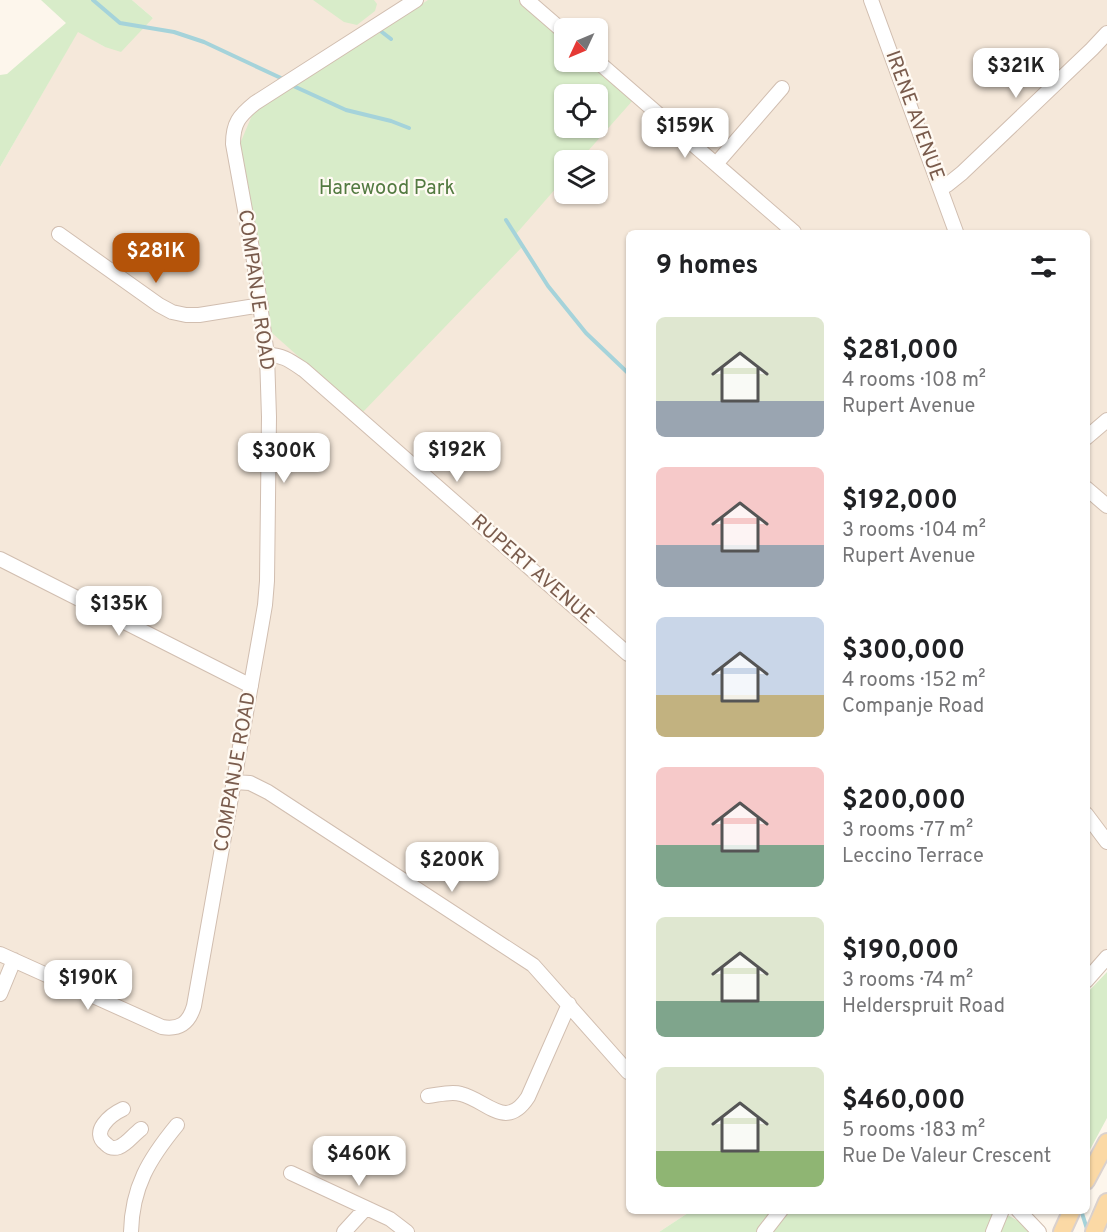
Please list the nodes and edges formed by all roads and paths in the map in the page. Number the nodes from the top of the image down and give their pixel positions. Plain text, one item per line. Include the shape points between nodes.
1 (416, 0) edge
2 (527, 0) edge
3 (872, 0) edge
4 (554, 23) edge
5 (1107, 33) edge
6 (608, 71) edge
7 (782, 88) dead end
8 (716, 164) junction
9 (940, 188) junction
10 (792, 230) edge
11 (955, 230) edge
12 (59, 234) dead end
13 (261, 305) junction
14 (267, 354) junction
15 (1107, 420) edge
16 (1090, 435) edge
17 (1090, 491) edge
18 (1107, 506) edge
19 (0, 560) edge
20 (626, 652) edge
21 (251, 686) junction
22 (234, 782) junction
23 (1090, 819) edge
24 (1107, 842) edge
25 (0, 954) edge
26 (1107, 957) edge
27 (14, 960) junction
28 (1090, 976) edge
29 (0, 994) edge
30 (569, 1004) junction
31 (626, 1070) edge
32 (428, 1096) dead end
33 (123, 1109) dead end
34 (177, 1125) dead end
35 (141, 1129) dead end
36 (1107, 1142) edge
37 (291, 1173) dead end
38 (1090, 1174) edge
39 (1107, 1202) edge
40 (366, 1208) junction
41 (778, 1214) edge
42 (1000, 1214) edge
43 (1022, 1214) edge
44 (1070, 1214) edge
45 (131, 1232) edge
46 (344, 1232) edge
47 (407, 1232) edge
48 (764, 1232) edge
49 (993, 1232) edge
50 (1039, 1232) edge
51 (1062, 1232) edge
52 (1094, 1232) edge

1 - 13 street, COMPANJE ROAD via 255,103 236,122 232,144
2 - 4 street
3 - 9 street, IRENE AVENUE
5 - 9 street via 962,173
6 - 8 street
7 - 8 street
8 - 10 street
9 - 11 street, IRENE AVENUE
12 - 13 street via 172,312 199,315
13 - 14 street, COMPANJE ROAD
14 - 20 street, RUPERT AVENUE via 286,358 303,370
14 - 21 street, COMPANJE ROAD via 267,581
15 - 16 street
17 - 18 street
19 - 21 street
21 - 22 street, COMPANJE ROAD
22 - 27 street, COMPANJE ROAD via 194,1006 180,1025 162,1027
22 - 30 street via 250,783 268,792 533,965
23 - 24 street
25 - 27 street
26 - 28 street
27 - 29 street
30 - 31 street
30 - 32 street via 528,1097 513,1112 500,1112 464,1094
33 - 35 street via 104,1125 101,1141 115,1149
34 - 45 street via 143,1175 134,1203
36 - 38 main road
37 - 40 street
39 - 52 main road
40 - 46 street
40 - 47 street
41 - 48 street
42 - 49 street
43 - 50 street
44 - 51 main road

